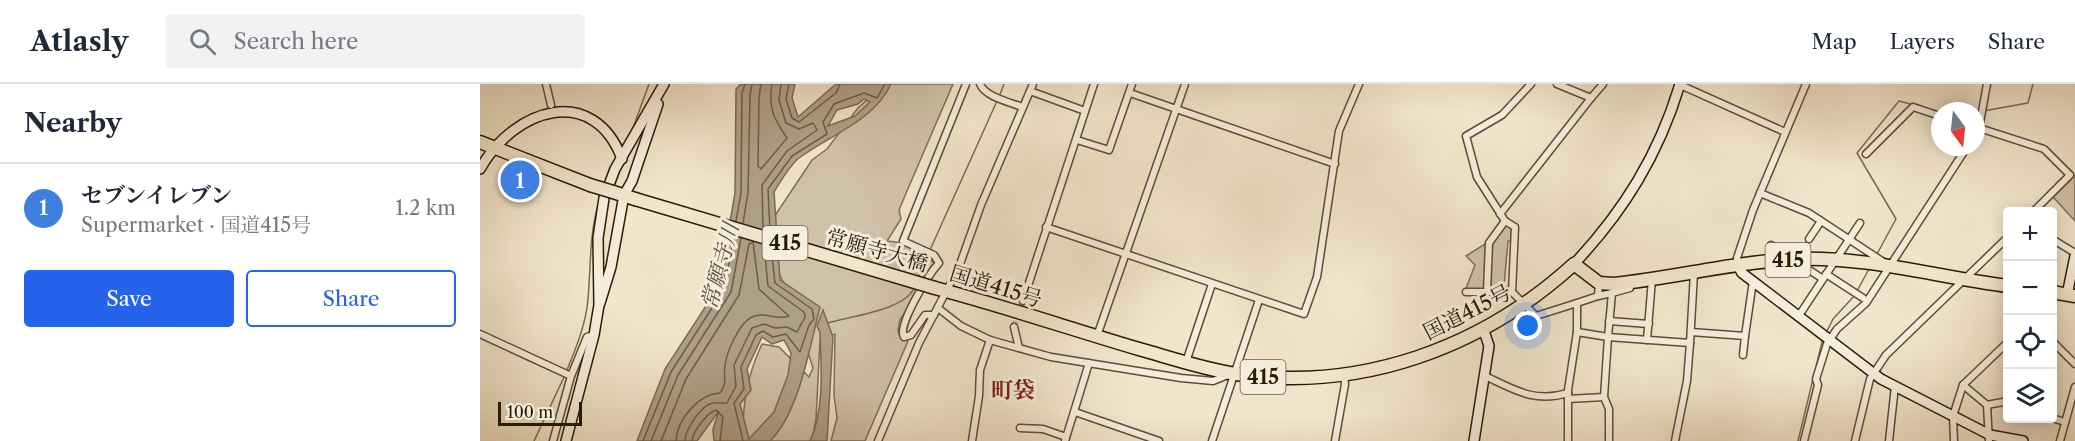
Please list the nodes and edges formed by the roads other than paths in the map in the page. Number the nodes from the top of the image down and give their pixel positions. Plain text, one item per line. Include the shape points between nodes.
1 (546, 84) edge
2 (664, 84) edge
3 (966, 84) edge
4 (980, 84) edge
5 (1094, 84) edge
6 (1132, 84) edge
7 (1185, 84) edge
8 (1359, 84) edge
9 (1531, 84) edge
10 (1560, 84) edge
11 (1603, 84) edge
12 (1680, 84) edge
13 (1806, 84) edge
14 (1987, 84) edge
15 (1032, 87) edge
16 (1130, 93) junction
17 (1591, 98) junction
18 (1983, 102) edge
19 (550, 105) junction
20 (1022, 107) junction
21 (1085, 111) junction
22 (1176, 111) junction
23 (1931, 113) edge
24 (1785, 132) junction
25 (1985, 132) edge
26 (1077, 140) junction
27 (480, 142) edge
28 (492, 147) junction
29 (1866, 154) dead end
30 (1961, 156) edge
31 (622, 159) junction
32 (1335, 164) junction
33 (480, 169) edge
34 (2072, 172) edge
35 (1760, 193) junction
36 (624, 195) junction
37 (2038, 207) edge
38 (1500, 214) junction
39 (1505, 221) junction
40 (1821, 221) junction
41 (1860, 223) dead end
42 (1046, 227) junction
43 (1809, 239) dead end
44 (1849, 240) junction
45 (2003, 241) edge
46 (2057, 242) edge
47 (1771, 245) dead end
48 (1126, 253) junction
49 (2075, 255) edge
50 (1795, 259) junction
51 (1835, 260) junction
52 (1574, 264) junction
53 (1738, 266) junction
54 (1889, 267) junction
55 (1695, 272) junction
56 (1825, 277) junction
57 (1652, 279) junction
58 (1963, 280) junction
59 (1753, 281) junction
60 (1599, 282) junction
61 (1630, 283) junction
62 (1212, 284) junction
63 (2003, 287) edge
64 (941, 289) junction
65 (1466, 292) dead end
66 (1487, 292) junction
67 (1512, 292) junction
68 (1612, 293) junction
69 (2061, 295) edge
70 (1598, 297) junction
71 (1863, 298) dead end
72 (1259, 300) junction
73 (1023, 301) tunnel mouth
74 (1576, 303) junction
75 (598, 305) junction
76 (1525, 306) junction
77 (938, 308) junction
78 (1800, 314) junction
79 (934, 315) junction
80 (1609, 321) junction
81 (1649, 324) junction
82 (1014, 327) tunnel mouth
83 (1484, 331) junction
84 (1576, 332) junction
85 (1691, 332) junction
86 (480, 334) edge
87 (594, 335) junction
88 (1097, 336) junction
89 (1745, 336) junction
90 (1608, 337) junction
91 (1832, 339) junction
92 (990, 340) junction
93 (1647, 340) junction
94 (1690, 343) junction
95 (2057, 345) edge
96 (2003, 346) edge
97 (1018, 348) junction
98 (1743, 355) dead end
99 (1186, 362) junction
100 (1089, 363) junction
101 (2075, 364) edge
102 (1873, 372) junction
103 (1234, 373) junction
104 (1344, 375) junction
105 (571, 376) junction
106 (1485, 376) junction
107 (1963, 385) junction
108 (1895, 386) junction
109 (2075, 387) edge
110 (1568, 396) junction
111 (1604, 397) junction
112 (2003, 402) edge
113 (1988, 405) junction
114 (1075, 412) junction
115 (1953, 416) junction
116 (2057, 419) edge
117 (2066, 422) junction
118 (1020, 429) dead end
119 (1989, 438) edge
120 (1065, 439) edge
121 (553, 441) edge
122 (567, 441) edge
123 (878, 441) edge
124 (972, 441) edge
125 (1159, 441) edge
126 (1212, 441) edge
127 (1335, 441) edge
128 (1474, 441) edge
129 (1568, 441) edge
130 (1609, 441) edge
131 (1675, 441) edge
132 (1803, 441) edge
133 (1855, 441) edge
134 (1889, 441) edge
135 (1954, 441) edge
136 (2023, 441) edge
137 (2060, 441) edge

1 - 19 street
2 - 31 main road
2 - 36 main road via 643,153
3 - 79 street via 903,241 934,255 939,263 902,325 904,337 911,335 925,315
4 - 20 street via 994,96
5 - 21 street
6 - 16 street
7 - 22 street
8 - 32 street via 1339,131
9 - 38 street via 1502,115 1466,136 1477,177
10 - 17 street
11 - 17 street
12 - 24 street
12 - 52 main road via 1669,119 1640,181
13 - 24 street
14 - 18 street
15 - 20 street
15 - 21 street
16 - 22 street
16 - 26 street via 1109,150
17 - 38 street
19 - 28 main road via 530,115
19 - 31 main road via 571,105 594,115 609,129
20 - 64 street
21 - 26 street
22 - 32 street
22 - 48 street
23 - 29 street via 1913,107
24 - 35 street
25 - 34 street via 2044,149
26 - 42 street
27 - 28 highway, 415
28 - 33 main road
28 - 36 highway, 415, bridge
30 - 54 street
31 - 75 main road via 609,184 600,216
32 - 72 street via 1317,277 1304,314
34 - 37 street
35 - 40 street
35 - 53 street
36 - 64 highway, 常願寺大橋 / 415, bridge
36 - 75 main road via 609,276
38 - 39 street
39 - 66 street via 1489,243
39 - 67 street via 1515,227
40 - 43 street
40 - 44 street
41 - 44 street
42 - 48 street
42 - 73 street
44 - 51 street
44 - 54 street
45 - 58 street
46 - 49 street
47 - 50 street
48 - 62 street
48 - 88 street
49 - 69 main road
50 - 51 highway, 415
50 - 53 highway, 415
50 - 56 street
51 - 54 highway, 415
51 - 56 street
52 - 60 highway
52 - 76 highway, 国道415号 / 415
53 - 55 highway, 415
53 - 59 main road
54 - 58 highway, 415
54 - 91 street via 1862,309 1846,320
55 - 57 highway, 415
55 - 85 street
56 - 71 street
56 - 78 street
57 - 61 highway, 415
57 - 81 street
58 - 63 highway, 415
58 - 102 street
59 - 78 main road
59 - 89 street
60 - 61 highway, 415
60 - 70 street
61 - 68 street via 1630,288
62 - 72 street
62 - 99 street
64 - 77 street
64 - 88 highway, 国道415号 / 415
65 - 66 street
66 - 67 street
67 - 76 street
68 - 70 street
68 - 80 street
70 - 74 street
72 - 103 street
74 - 76 street via 1536,316
74 - 84 street
75 - 87 main road
76 - 83 highway, 国道415号 / 415
77 - 79 street
77 - 92 street via 961,326
78 - 91 main road
79 - 123 street
80 - 81 street
80 - 90 street
81 - 93 street
82 - 97 street
83 - 104 highway, 国道415号 / 415 via 1426,356
83 - 106 main road via 1489,346
84 - 90 street
84 - 110 street
85 - 89 street
85 - 94 street
86 - 105 street
87 - 105 street via 587,337
87 - 122 main road
88 - 99 highway, 国道415号 / 415
89 - 98 street
90 - 93 street
90 - 111 street
91 - 102 main road
91 - 132 street via 1816,379 1818,386
92 - 97 street
92 - 124 street via 980,370
93 - 94 street
94 - 131 street
95 - 101 street
96 - 107 street
97 - 100 street
99 - 103 highway, 国道415号 / 415
100 - 103 street via 1213,381
100 - 114 street
102 - 108 main road
102 - 133 street
103 - 104 highway, 国道415号 / 415 via 1299,378
103 - 126 street
104 - 127 street
105 - 121 street
106 - 110 street via 1521,393 1542,398
106 - 128 main road
107 - 113 street
107 - 115 street
108 - 115 main road
108 - 134 street
109 - 117 street
110 - 111 street
110 - 129 street
111 - 130 street via 1609,409
112 - 113 street
113 - 119 street
114 - 120 street
114 - 125 street
115 - 119 main road
115 - 135 street
116 - 117 street
117 - 137 street
118 - 120 street via 1043,429
119 - 136 main road

